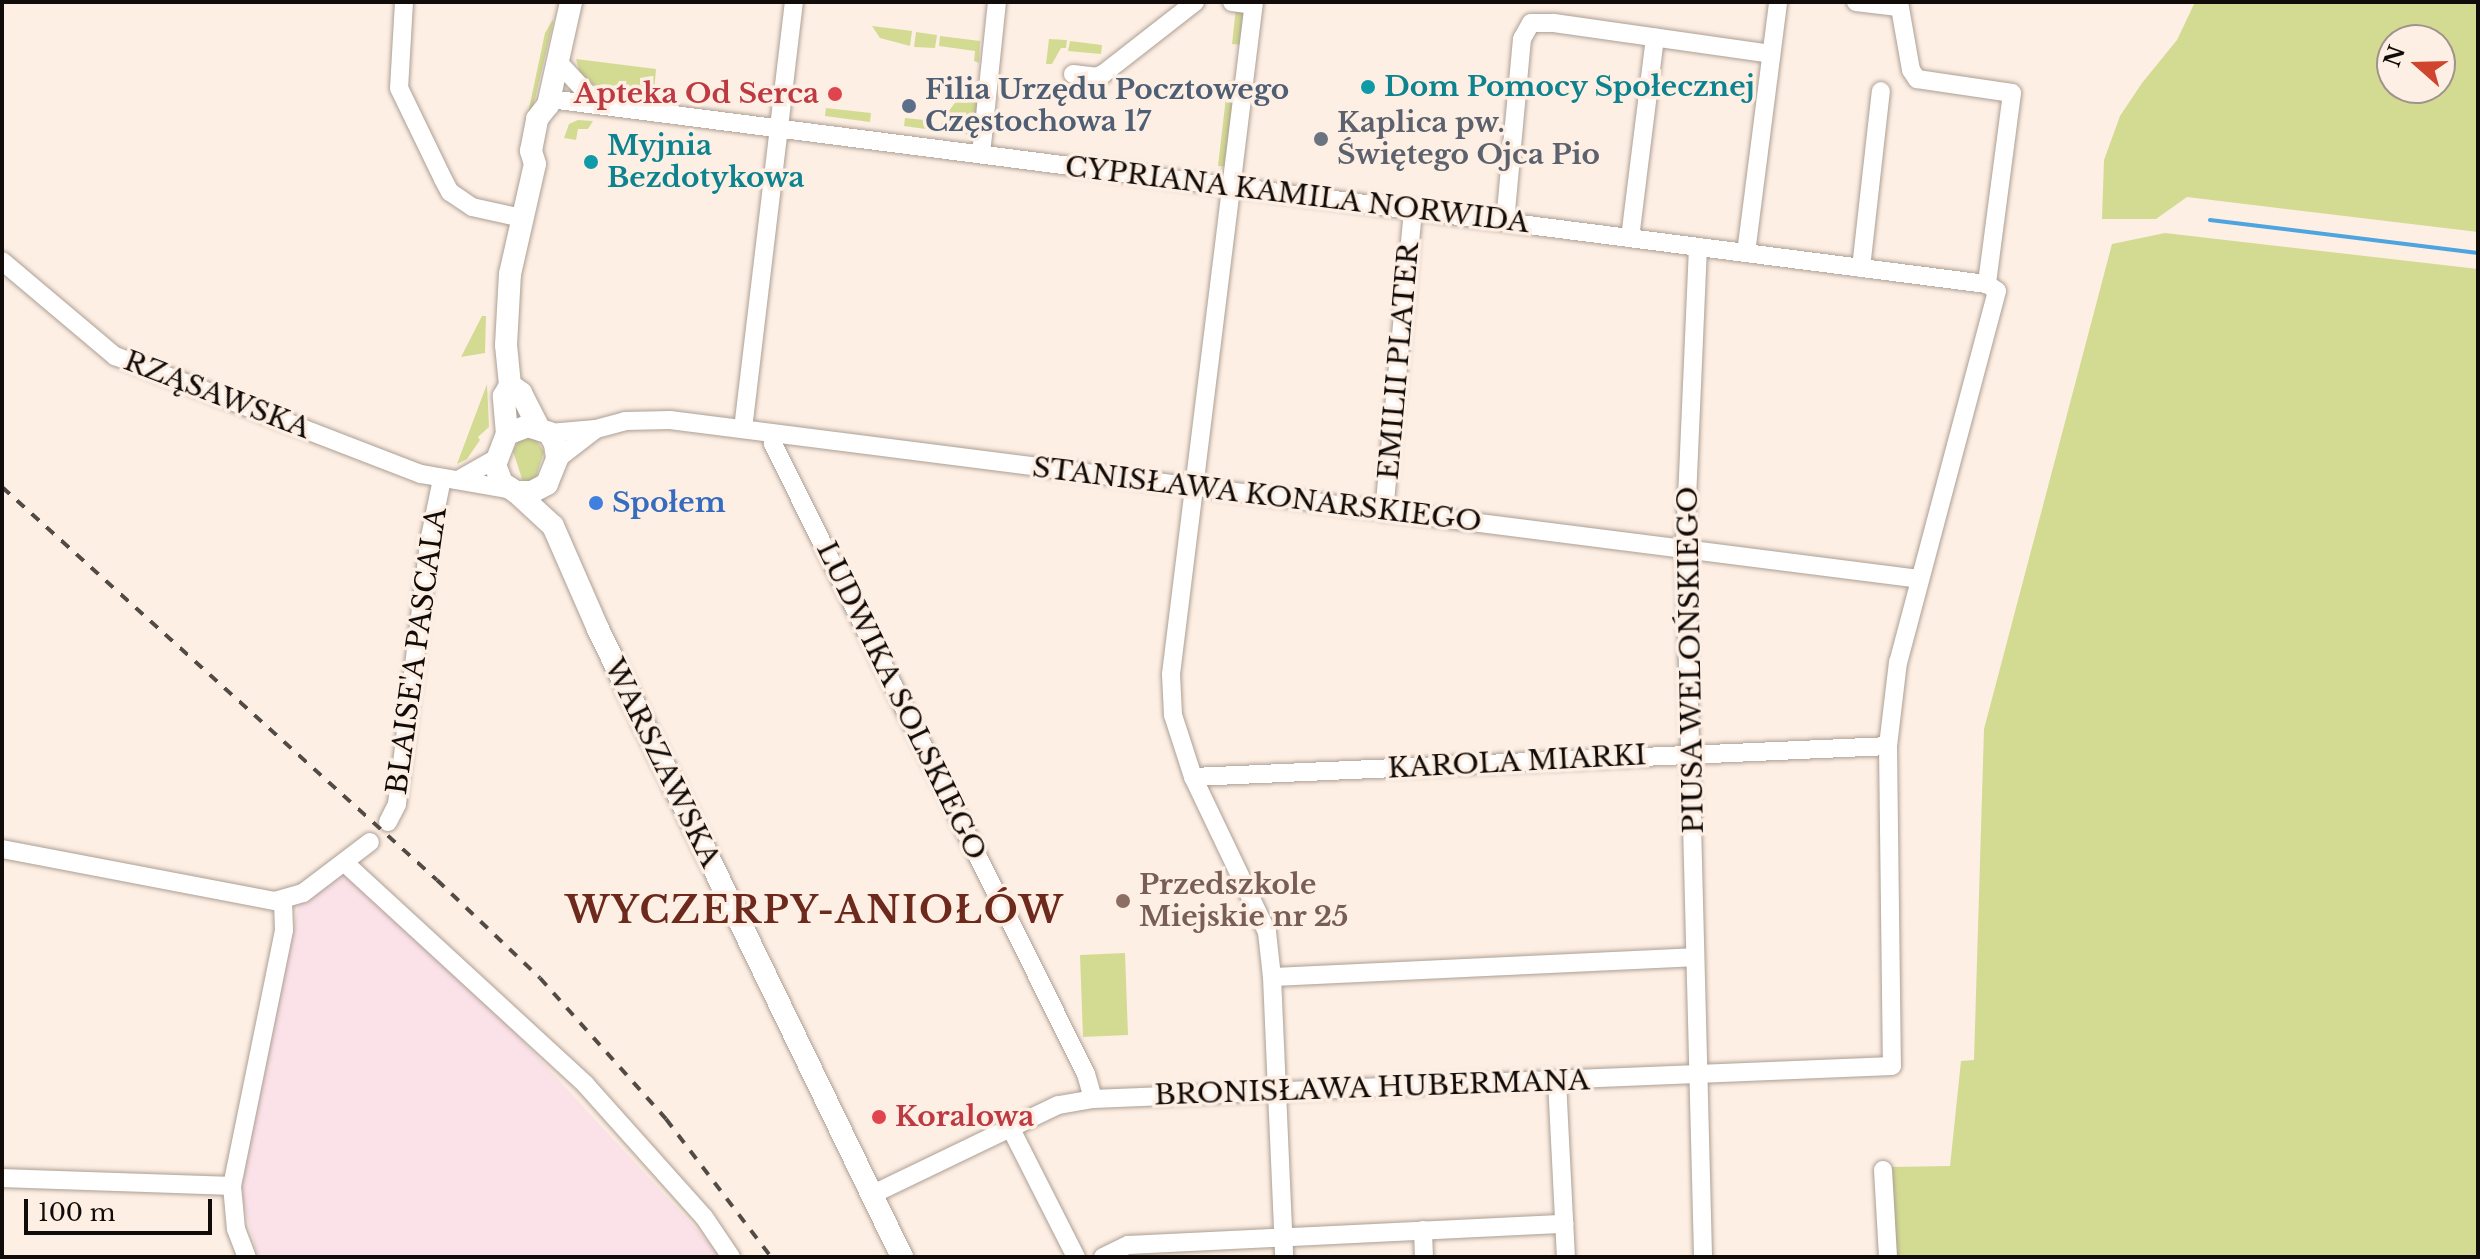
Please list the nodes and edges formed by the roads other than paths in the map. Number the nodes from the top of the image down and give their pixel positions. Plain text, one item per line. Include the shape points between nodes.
1 (404, 2) edge
2 (571, 2) edge
3 (794, 2) edge
4 (997, 2) edge
5 (1195, 2) edge
6 (1232, 2) edge
7 (1778, 2) edge
8 (1856, 2) edge
9 (1254, 3) edge
10 (1899, 5) edge
11 (1655, 38) junction
12 (1771, 54) junction
13 (558, 62) junction
14 (1073, 74) dead end
15 (1881, 91) dead end
16 (549, 102) junction
17 (598, 105) junction
18 (779, 129) junction
19 (981, 154) junction
20 (1232, 187) junction
21 (1413, 210) junction
22 (522, 218) junction
23 (1505, 222) junction
24 (1630, 238) junction
25 (1698, 247) junction
26 (1746, 253) junction
27 (2, 261) edge
28 (1861, 268) junction
29 (1992, 286) junction
30 (510, 385) junction
31 (596, 429) junction
32 (743, 429) junction
33 (543, 430) junction
34 (507, 434) junction
35 (773, 434) junction
36 (497, 458) junction
37 (554, 469) junction
38 (450, 479) junction
39 (1192, 487) junction
40 (512, 490) junction
41 (1384, 512) junction
42 (553, 526) junction
43 (1685, 549) junction
44 (1919, 579) junction
45 (1888, 746) junction
46 (1691, 753) junction
47 (1193, 777) junction
48 (388, 822) dead end
49 (370, 842) dead end
50 (2, 849) edge
51 (346, 864) junction
52 (283, 900) junction
53 (1695, 957) junction
54 (1272, 977) junction
55 (1697, 1074) junction
56 (1557, 1081) junction
57 (1276, 1090) junction
58 (1093, 1099) junction
59 (1010, 1127) junction
60 (1883, 1170) dead end
61 (2, 1178) edge
62 (232, 1186) junction
63 (871, 1195) junction
64 (1564, 1224) junction
65 (1423, 1230) junction
66 (1283, 1236) junction
67 (247, 1257) edge
68 (731, 1257) edge
69 (902, 1257) edge
70 (1076, 1257) edge
71 (1103, 1257) edge
72 (1284, 1257) edge
73 (1424, 1257) edge
74 (1566, 1257) edge
75 (1703, 1257) edge
76 (1888, 1257) edge

1 - 22 street via 399,88 450,192 472,207
2 - 13 main road
3 - 18 street
4 - 19 street
5 - 14 street via 1103,74
6 - 9 street
7 - 12 street
8 - 10 street
9 - 20 street
10 - 29 street via 1917,79 2012,93
11 - 12 street
11 - 23 street via 1531,23 1522,39
11 - 24 street
12 - 26 street
13 - 16 main road
13 - 17 street
15 - 28 street
16 - 17 street, CYPRIANA KAMILA NORWIDA
16 - 22 main road via 551,130 544,155 535,164
17 - 18 street, CYPRIANA KAMILA NORWIDA
18 - 19 street, CYPRIANA KAMILA NORWIDA
18 - 32 street
19 - 20 street, CYPRIANA KAMILA NORWIDA
20 - 21 street, CYPRIANA KAMILA NORWIDA
20 - 39 street
21 - 23 street, CYPRIANA KAMILA NORWIDA
21 - 41 street, EMILII PLATER
22 - 30 main road via 507,308
23 - 24 street, CYPRIANA KAMILA NORWIDA
24 - 25 street, CYPRIANA KAMILA NORWIDA
25 - 26 street, CYPRIANA KAMILA NORWIDA
25 - 43 street, PIUSA WELOŃSKIEGO
26 - 28 street, CYPRIANA KAMILA NORWIDA
27 - 38 street, RZĄSAWSKA via 115,356 395,465
28 - 29 street, CYPRIANA KAMILA NORWIDA
29 - 44 street
30 - 33 main road via 521,393
30 - 34 main road via 504,396
31 - 32 street, STANISŁAWA KONARSKIEGO via 653,420
31 - 33 street, STANISŁAWA KONARSKIEGO
31 - 37 street, STANISŁAWA KONARSKIEGO
32 - 35 street, STANISŁAWA KONARSKIEGO
33 - 34 main road via 520,427
33 - 37 main road via 555,444
34 - 36 main road
35 - 39 street, STANISŁAWA KONARSKIEGO
35 - 58 street, LUDWIKA SOLSKIEGO via 773,444 1086,1074
36 - 38 street
36 - 40 main road via 495,472
37 - 40 main road via 540,489
37 - 42 main road, WARSZAWSKA
38 - 40 street, RZĄSAWSKA
38 - 48 street, BLAISE'A PASCALA via 430,537 397,804
39 - 41 street, STANISŁAWA KONARSKIEGO
39 - 47 street via 1171,674 1173,715
40 - 42 main road, WARSZAWSKA
41 - 43 street, STANISŁAWA KONARSKIEGO
42 - 63 main road, WARSZAWSKA via 594,622
43 - 44 street, STANISŁAWA KONARSKIEGO
43 - 46 street, PIUSA WELOŃSKIEGO
44 - 45 street via 1898,662
45 - 46 street, KAROLA MIARKI
45 - 55 street, BRONISŁAWA HUBERMANA via 1892,1066
46 - 47 street, KAROLA MIARKI
46 - 53 street, PIUSA WELOŃSKIEGO
47 - 54 street via 1267,932
49 - 51 street
50 - 52 street
51 - 52 street
51 - 68 street via 585,1084 704,1217
52 - 62 street via 284,930
53 - 54 street
53 - 55 street, PIUSA WELOŃSKIEGO
54 - 57 street
55 - 56 street, BRONISŁAWA HUBERMANA
55 - 75 street, PIUSA WELOŃSKIEGO
56 - 57 street, BRONISŁAWA HUBERMANA
56 - 64 street
57 - 58 street, BRONISŁAWA HUBERMANA
57 - 66 street
58 - 59 street, BRONISŁAWA HUBERMANA via 1058,1105
59 - 63 street, BRONISŁAWA HUBERMANA
59 - 70 street
60 - 76 street
61 - 62 street
62 - 67 street via 236,1229
63 - 69 main road, WARSZAWSKA
64 - 65 street
64 - 74 street
65 - 66 street
65 - 73 street
66 - 71 street via 1128,1245
66 - 72 street

